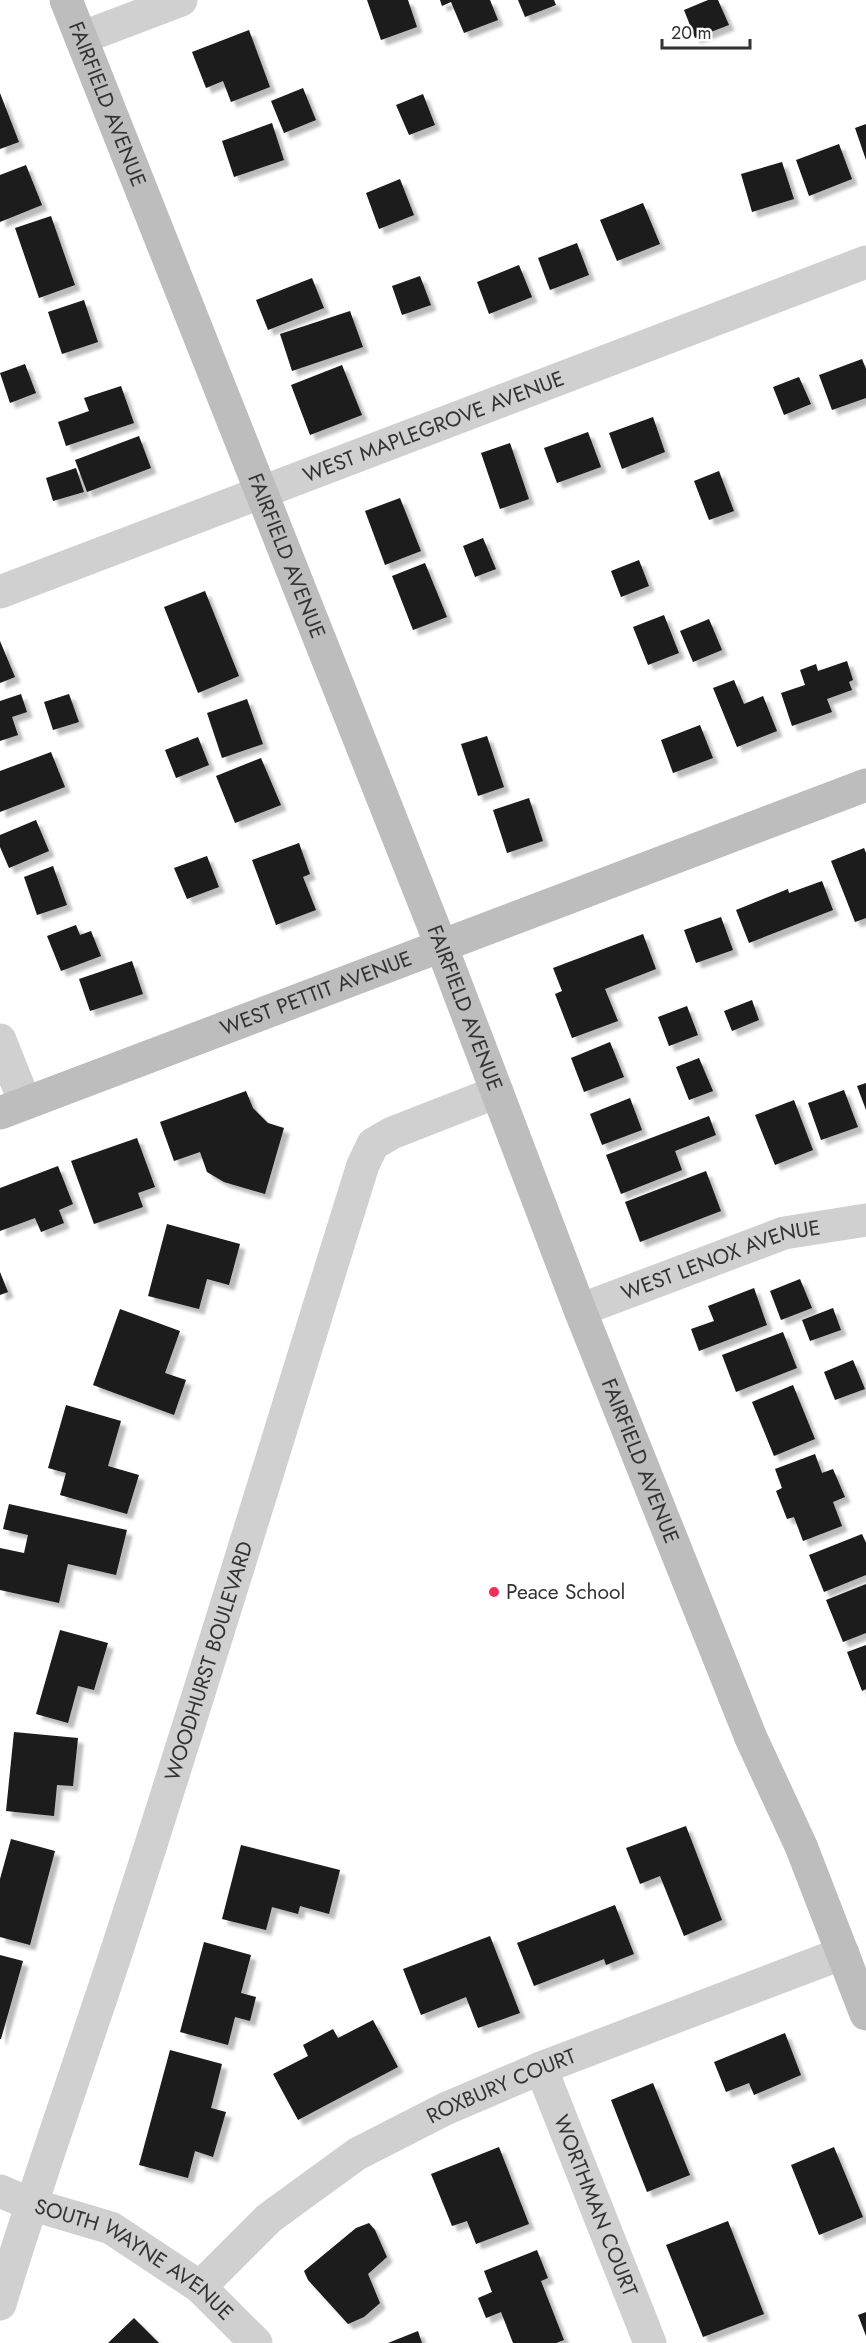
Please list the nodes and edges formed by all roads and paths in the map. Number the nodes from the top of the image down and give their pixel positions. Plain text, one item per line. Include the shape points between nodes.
1 (66, 0) edge
2 (181, 0) edge
3 (81, 38) junction
4 (866, 262) edge
5 (262, 491) junction
6 (0, 592) edge
7 (866, 785) edge
8 (441, 945) junction
9 (0, 1040) edge
10 (497, 1092) junction
11 (13, 1108) edge
12 (858, 1215) edge
13 (579, 1310) junction
14 (843, 1953) junction
15 (866, 2014) edge
16 (541, 2068) junction
17 (0, 2191) edge
18 (30, 2204) junction
19 (200, 2287) junction
20 (0, 2304) edge
21 (256, 2343) edge
22 (650, 2343) edge

1 - 3 main road, FAIRFIELD AVENUE
2 - 3 street
3 - 5 main road, FAIRFIELD AVENUE
4 - 5 street, WEST MAPLEGROVE AVENUE
5 - 6 street, WEST MAPLEGROVE AVENUE
5 - 8 main road, FAIRFIELD AVENUE
7 - 8 main road, WEST PETTIT AVENUE
8 - 10 main road, FAIRFIELD AVENUE
8 - 11 main road, WEST PETTIT AVENUE
9 - 11 street
10 - 13 main road, FAIRFIELD AVENUE
10 - 18 street, WOODHURST BOULEVARD via 392,1133 373,1144 363,1165 215,1645
12 - 13 street, WEST LENOX AVENUE via 784,1233
13 - 14 main road, FAIRFIELD AVENUE via 750,1738 801,1846
14 - 15 main road, FAIRFIELD AVENUE
14 - 16 street, ROXBURY COURT
16 - 19 street, ROXBURY COURT via 445,2109 357,2154 269,2218
16 - 22 street, WORTHMAN COURT
17 - 18 street, SOUTH WAYNE AVENUE
18 - 19 street, SOUTH WAYNE AVENUE via 111,2228
18 - 20 street, WOODHURST BOULEVARD
19 - 21 street, SOUTH WAYNE AVENUE

